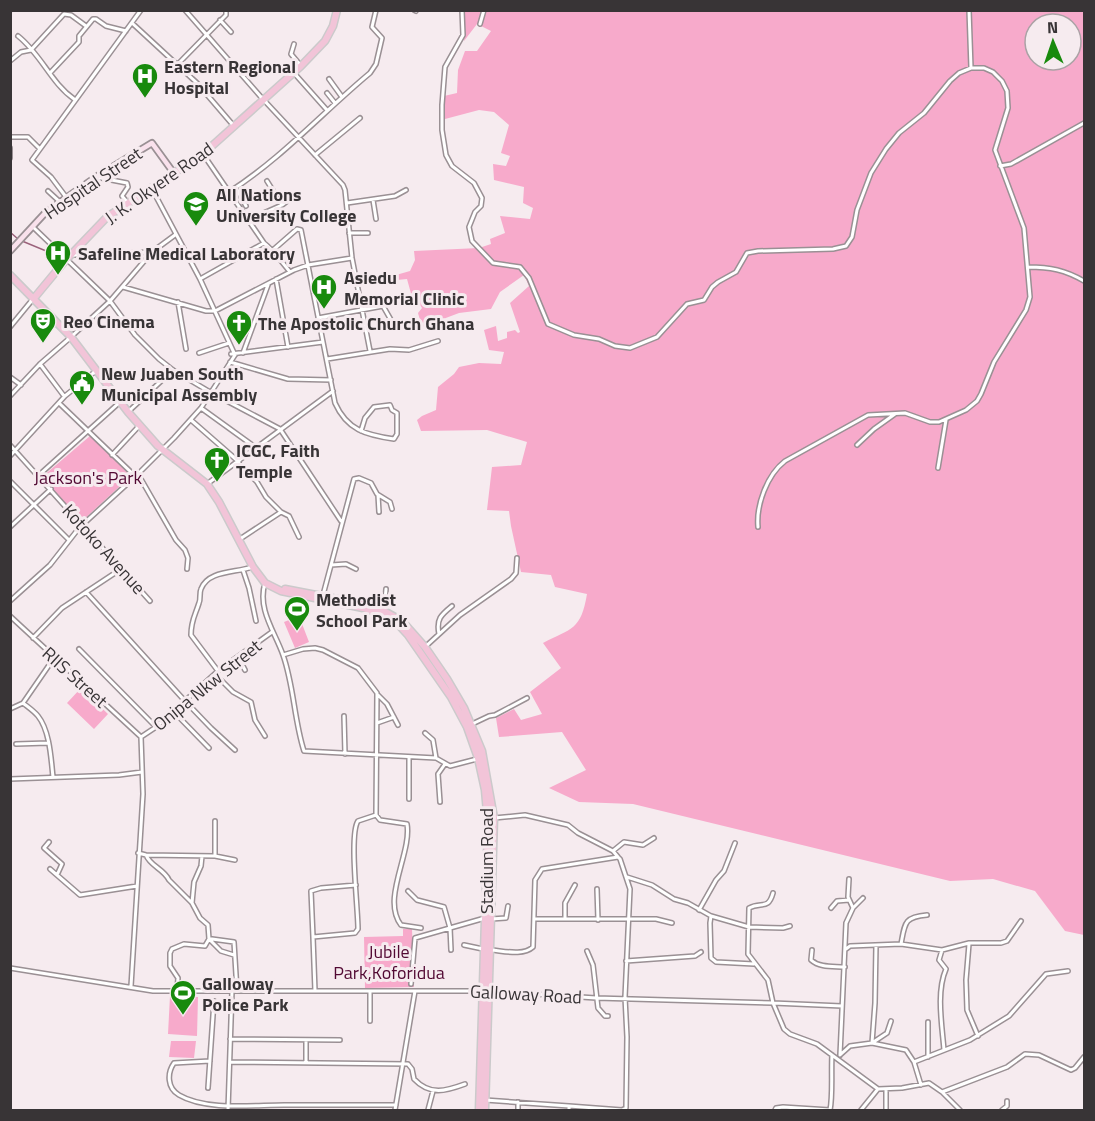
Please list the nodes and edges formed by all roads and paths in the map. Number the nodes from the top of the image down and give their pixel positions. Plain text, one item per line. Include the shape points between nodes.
1 (141, 10) edge
2 (185, 10) edge
3 (226, 10) edge
4 (337, 10) edge
5 (376, 10) edge
6 (462, 10) edge
7 (484, 10) edge
8 (969, 10) edge
9 (220, 20) junction
10 (132, 23) junction
11 (480, 24) dead end
12 (86, 26) junction
13 (126, 31) junction
14 (231, 32) dead end
15 (206, 34) junction
16 (18, 36) dead end
17 (294, 44) dead end
18 (31, 50) junction
19 (10, 62) edge
20 (178, 64) junction
21 (301, 66) junction
22 (971, 68) junction
23 (50, 73) junction
24 (294, 73) junction
25 (329, 79) dead end
26 (327, 93) dead end
27 (342, 97) junction
28 (75, 99) junction
29 (264, 100) junction
30 (335, 103) junction
31 (327, 110) junction
32 (360, 118) dead end
33 (1084, 123) edge
34 (234, 126) junction
35 (298, 135) junction
36 (10, 137) edge
37 (10, 148) edge
38 (40, 149) junction
39 (203, 154) junction
40 (315, 155) junction
41 (10, 158) edge
42 (1000, 166) junction
43 (173, 172) junction
44 (96, 177) junction
45 (267, 181) dead end
46 (151, 186) junction
47 (236, 188) junction
48 (406, 190) dead end
49 (48, 191) dead end
50 (229, 192) junction
51 (295, 195) dead end
52 (66, 197) junction
53 (374, 200) junction
54 (60, 202) junction
55 (127, 202) junction
56 (346, 202) junction
57 (282, 205) junction
58 (246, 206) dead end
59 (376, 219) dead end
60 (248, 220) junction
61 (32, 226) junction
62 (368, 232) dead end
63 (350, 233) junction
64 (175, 235) junction
65 (264, 243) junction
66 (273, 250) junction
67 (10, 251) edge
68 (152, 252) junction
69 (68, 257) junction
70 (352, 258) junction
71 (308, 265) junction
72 (1028, 267) junction
73 (290, 272) junction
74 (10, 273) edge
75 (200, 279) junction
76 (276, 279) junction
77 (1084, 281) edge
78 (269, 283) junction
79 (123, 287) junction
80 (34, 298) junction
81 (110, 301) junction
82 (178, 302) junction
83 (363, 309) junction
84 (215, 311) junction
85 (318, 318) junction
86 (10, 327) edge
87 (395, 327) dead end
88 (71, 337) junction
89 (438, 341) dead end
90 (323, 342) junction
91 (230, 344) junction
92 (288, 347) junction
93 (186, 349) dead end
94 (370, 351) junction
95 (199, 353) dead end
96 (243, 353) junction
97 (233, 355) junction
98 (327, 359) junction
99 (230, 362) junction
100 (40, 364) junction
101 (98, 370) junction
102 (173, 370) junction
103 (10, 377) edge
104 (331, 380) junction
105 (21, 385) junction
106 (333, 391) junction
107 (210, 392) junction
108 (10, 396) edge
109 (65, 396) junction
110 (120, 402) junction
111 (59, 403) junction
112 (201, 408) junction
113 (129, 411) junction
114 (896, 413) junction
115 (191, 420) junction
116 (946, 420) junction
117 (140, 426) junction
118 (280, 429) junction
119 (361, 430) junction
120 (87, 431) junction
121 (10, 445) edge
122 (857, 445) dead end
123 (255, 447) junction
124 (164, 448) junction
125 (16, 451) junction
126 (112, 455) junction
127 (10, 456) edge
128 (238, 462) junction
129 (938, 468) dead end
130 (137, 475) junction
131 (39, 476) junction
132 (10, 481) edge
133 (207, 484) junction
134 (51, 489) junction
135 (378, 495) junction
136 (34, 505) junction
137 (392, 509) dead end
138 (281, 512) junction
139 (379, 512) dead end
140 (341, 521) junction
141 (82, 525) junction
142 (10, 527) edge
143 (758, 527) dead end
144 (299, 537) dead end
145 (68, 539) junction
146 (240, 539) junction
147 (517, 558) dead end
148 (331, 566) junction
149 (253, 567) junction
150 (356, 568) dead end
151 (121, 569) junction
152 (187, 569) dead end
153 (243, 570) junction
154 (265, 583) junction
155 (386, 589) dead end
156 (86, 592) junction
157 (306, 595) junction
158 (323, 595) junction
159 (150, 601) dead end
160 (10, 602) edge
161 (363, 606) junction
162 (452, 606) dead end
163 (384, 611) junction
164 (10, 616) edge
165 (256, 621) dead end
166 (272, 632) junction
167 (439, 634) junction
168 (33, 638) junction
169 (425, 647) junction
170 (79, 649) dead end
171 (283, 655) junction
172 (238, 657) junction
173 (54, 658) junction
174 (245, 670) dead end
175 (217, 673) junction
176 (377, 693) junction
177 (527, 698) dead end
178 (185, 701) junction
179 (23, 703) junction
180 (10, 709) edge
181 (173, 711) junction
182 (344, 716) dead end
183 (394, 717) junction
184 (378, 723) junction
185 (399, 725) dead end
186 (469, 726) junction
187 (156, 727) junction
188 (425, 733) dead end
189 (265, 736) dead end
190 (141, 737) junction
191 (48, 743) junction
192 (16, 744) dead end
193 (209, 748) dead end
194 (235, 750) dead end
195 (345, 754) junction
196 (376, 756) junction
197 (409, 758) junction
198 (436, 758) junction
199 (478, 759) junction
200 (446, 764) junction
201 (142, 772) junction
202 (52, 777) junction
203 (10, 779) edge
204 (410, 799) dead end
205 (440, 802) dead end
206 (376, 815) junction
207 (494, 818) junction
208 (215, 821) dead end
209 (654, 838) dead end
210 (49, 842) dead end
211 (735, 843) dead end
212 (613, 851) junction
213 (138, 853) junction
214 (146, 855) junction
215 (202, 856) junction
216 (215, 856) junction
217 (618, 857) junction
218 (235, 860) dead end
219 (50, 869) dead end
220 (57, 875) junction
221 (627, 877) junction
222 (849, 879) dead end
223 (356, 885) junction
224 (575, 885) dead end
225 (137, 886) junction
226 (597, 889) dead end
227 (408, 891) dead end
228 (773, 893) dead end
229 (863, 898) dead end
230 (490, 900) junction
231 (849, 900) junction
232 (192, 903) junction
233 (508, 906) dead end
234 (831, 908) dead end
235 (853, 908) junction
236 (699, 910) junction
237 (927, 915) dead end
238 (711, 916) junction
239 (489, 919) junction
240 (535, 919) junction
241 (565, 919) junction
242 (598, 920) junction
243 (628, 920) junction
244 (1021, 921) dead end
245 (672, 923) dead end
246 (790, 926) dead end
247 (749, 927) junction
248 (421, 928) dead end
249 (450, 928) junction
250 (313, 937) junction
251 (209, 939) junction
252 (969, 943) junction
253 (901, 944) junction
254 (464, 945) dead end
255 (876, 945) junction
256 (846, 948) junction
257 (451, 950) dead end
258 (488, 950) junction
259 (812, 950) dead end
260 (942, 950) junction
261 (587, 951) dead end
262 (701, 952) dead end
263 (234, 955) junction
264 (626, 961) junction
265 (754, 964) junction
266 (844, 967) junction
267 (10, 968) edge
268 (1068, 971) dead end
269 (484, 982) junction
270 (411, 984) dead end
271 (131, 986) junction
272 (232, 991) junction
273 (237, 991) junction
274 (415, 991) junction
275 (476, 991) junction
276 (177, 992) junction
277 (315, 992) junction
278 (370, 992) junction
279 (486, 994) junction
280 (625, 997) junction
281 (596, 998) junction
282 (214, 1001) dead end
283 (773, 1003) junction
284 (842, 1006) junction
285 (608, 1016) dead end
286 (891, 1020) dead end
287 (370, 1021) dead end
288 (928, 1022) dead end
289 (978, 1035) junction
290 (230, 1039) junction
291 (306, 1040) junction
292 (340, 1040) dead end
293 (872, 1043) junction
294 (944, 1050) junction
295 (832, 1055) junction
296 (840, 1055) junction
297 (928, 1057) junction
298 (1084, 1058) edge
299 (836, 1059) junction
300 (210, 1061) junction
301 (230, 1062) junction
302 (306, 1062) junction
303 (914, 1062) junction
304 (403, 1063) junction
305 (465, 1084) dead end
306 (921, 1084) junction
307 (208, 1088) dead end
308 (878, 1089) junction
309 (886, 1090) junction
310 (433, 1092) junction
311 (942, 1092) junction
312 (485, 1100) junction
313 (1007, 1101) dead end
314 (518, 1102) junction
315 (228, 1105) junction
316 (396, 1105) junction
317 (569, 1108) edge
318 (228, 1110) edge
319 (395, 1110) edge
320 (428, 1110) edge
321 (479, 1110) edge
322 (485, 1110) edge
323 (518, 1110) edge
324 (775, 1110) edge
325 (830, 1110) edge
326 (861, 1110) edge
327 (887, 1110) edge
328 (960, 1110) edge
329 (1002, 1110) edge

1 - 10 street
2 - 15 street
3 - 9 street
4 - 21 main road, J. K. Okyere Road via 325,41
5 - 27 street via 372,27 382,38 376,64
6 - 22 street via 463,36 445,67 442,130 452,166 474,183 482,198 470,225 470,238 493,263 520,267 529,278 549,324 623,348 657,337 687,304 704,300 712,287 736,272 747,253 846,246 852,237 863,192 886,149 950,81
7 - 11 street
8 - 22 street
9 - 14 street
9 - 15 street
10 - 13 street
10 - 20 street
12 - 13 street via 94,18
12 - 18 street via 64,14
12 - 23 street via 79,42
13 - 28 street
15 - 20 street
15 - 29 street
16 - 18 street
17 - 21 street via 291,54
18 - 19 street via 21,52
18 - 23 street
20 - 34 street
21 - 24 main road, J. K. Okyere Road
22 - 42 street via 993,72 1007,91 1006,118 995,150
23 - 28 street via 63,92
24 - 29 main road, J. K. Okyere Road
24 - 31 street
25 - 27 street
26 - 30 street
27 - 30 street
28 - 38 street
29 - 34 main road, J. K. Okyere Road
29 - 35 street
30 - 31 street
31 - 35 street
32 - 40 street
33 - 42 street via 1011,164
34 - 39 main road, J. K. Okyere Road
35 - 40 street
35 - 47 street via 288,149
36 - 38 street via 28,137
37 - 41 street
38 - 52 street via 32,160
39 - 43 main road, J. K. Okyere Road
39 - 50 street
40 - 56 street via 343,185
42 - 72 street via 1024,228
43 - 44 street, Hospital Street via 152,143
43 - 46 main road, J. K. Okyere Road
44 - 52 street, Hospital Street
44 - 55 street via 127,183 122,196
45 - 57 street
46 - 55 main road, J. K. Okyere Road
46 - 64 street
47 - 50 street
47 - 58 street
48 - 53 street
49 - 54 street
50 - 60 street
51 - 57 street
52 - 54 street, Hospital Street
53 - 56 street
53 - 59 street
54 - 61 street, Hospital Street
55 - 69 main road, J. K. Okyere Road
56 - 63 street
57 - 60 street
60 - 65 street
61 - 67 street, Hospital Street
61 - 69 street
62 - 63 street
63 - 70 street
64 - 68 street
64 - 75 street
65 - 66 street
65 - 75 street
66 - 71 street via 300,229
66 - 73 street
68 - 69 street
68 - 79 street
69 - 80 main road, J. K. Okyere Road
69 - 81 street
70 - 71 street
70 - 83 street
71 - 73 street
71 - 85 street
72 - 77 street via 1058,269
72 - 116 street via 1029,303 994,362 981,394 973,405
73 - 76 street
74 - 80 main road
75 - 84 street
76 - 78 street
76 - 92 street
78 - 84 street
78 - 96 street
79 - 81 street
79 - 82 street
80 - 86 street
80 - 88 main road
81 - 88 street
81 - 102 street via 141,342
82 - 84 street
82 - 93 street
83 - 85 street
83 - 87 street via 383,306
83 - 94 street
84 - 91 street
85 - 90 street
88 - 100 street
88 - 101 main road
89 - 94 street via 410,350
90 - 92 street
90 - 98 street
91 - 95 street
91 - 97 street
92 - 96 street
94 - 98 street
96 - 97 street
97 - 99 street
98 - 104 street
99 - 104 street via 288,379
99 - 107 street
100 - 105 street
100 - 109 street
101 - 109 street
101 - 110 main road
101 - 113 main road
102 - 107 street
102 - 113 street
103 - 105 street
104 - 106 street
105 - 108 street
106 - 118 street
106 - 119 street via 340,415
107 - 112 street
107 - 118 street
109 - 111 street
110 - 117 main road
110 - 120 street
111 - 120 street
111 - 125 street
112 - 115 street
112 - 123 street
113 - 124 main road
114 - 116 street via 930,422
114 - 122 street
114 - 143 street via 863,417 779,466 760,503
115 - 124 street
115 - 128 street
116 - 129 street
117 - 124 main road
117 - 126 street
118 - 123 street
118 - 140 street
119 - 119 street via 394,439 397,413 390,405 374,407
120 - 126 street
120 - 131 street
121 - 125 street, Kotoko Avenue
123 - 128 street
124 - 130 street
124 - 133 main road
125 - 127 street
125 - 131 street, Kotoko Avenue
126 - 130 street
128 - 133 street
128 - 138 street
130 - 141 street
130 - 152 street via 184,550
131 - 134 street, Kotoko Avenue
132 - 136 street
133 - 146 main road
134 - 136 street
134 - 141 street, Kotoko Avenue
135 - 137 street via 390,502
135 - 139 street
135 - 140 street via 371,483 354,479
136 - 142 street
136 - 145 street
138 - 144 street via 289,516
138 - 146 street
140 - 148 street
141 - 145 street
141 - 151 street, Kotoko Avenue
145 - 160 street via 51,565
146 - 149 main road
147 - 167 street via 516,573 511,579
148 - 150 street via 346,564
148 - 158 street
149 - 153 street
149 - 154 main road
151 - 156 street
151 - 159 street, Kotoko Avenue
153 - 165 street
153 - 175 street via 213,576 206,582 193,616 192,640
154 - 157 main road, Stadium Road via 281,591
154 - 166 street via 262,593
155 - 163 street
156 - 168 street via 62,608
156 - 178 street
157 - 158 main road, Stadium Road
157 - 161 main road, Stadium Road
158 - 161 main road, Stadium Road
161 - 163 main road, Stadium Road
161 - 186 main road, Stadium Road via 397,623 408,635
162 - 167 street via 440,616
163 - 169 main road, Stadium Road via 402,621
164 - 168 street, RIIS Street
166 - 171 street
166 - 172 street, Onipa Nkw Street
167 - 169 street
168 - 173 street, RIIS Street
169 - 186 main road, Stadium Road via 447,679
170 - 187 street
171 - 176 street via 303,649 323,650 358,668
171 - 195 street via 304,752
172 - 174 street
172 - 175 street, Onipa Nkw Street
173 - 179 street
173 - 190 street, RIIS Street
175 - 178 street, Onipa Nkw Street
175 - 189 street via 233,692 251,702 255,720
176 - 183 street
176 - 184 street
177 - 186 street
178 - 181 street, Onipa Nkw Street
178 - 194 street
179 - 180 street
179 - 191 street via 38,716
181 - 187 street, Onipa Nkw Street
181 - 193 street
182 - 195 street
183 - 184 street
183 - 185 street
184 - 196 street
186 - 199 main road, Stadium Road
186 - 207 main road, Stadium Road via 482,751
187 - 190 street, Onipa Nkw Street
188 - 198 street via 433,740
190 - 201 street
191 - 192 street
191 - 202 street
195 - 196 street
196 - 197 street
196 - 206 street
197 - 198 street
197 - 204 street
198 - 200 street
199 - 200 street
199 - 230 main road, Stadium Road via 488,824
200 - 205 street via 438,774
201 - 202 street
201 - 213 street
202 - 203 street
206 - 223 street via 356,822
206 - 248 street via 380,820 407,824 395,915 401,925
207 - 212 street via 545,818 568,825
207 - 230 main road, Stadium Road
208 - 216 street
209 - 212 street via 643,845 624,842
210 - 220 street via 44,848 62,864
211 - 236 street via 724,871
212 - 217 street
213 - 214 street
213 - 225 street
214 - 215 street
214 - 232 street
215 - 216 street
215 - 232 street
216 - 218 street
217 - 221 street
217 - 240 street via 542,868 535,880
219 - 220 street
220 - 225 street via 80,896
221 - 236 street via 652,885
221 - 243 street
222 - 231 street
223 - 250 street via 356,932
223 - 250 street via 311,891
224 - 241 street via 565,903
225 - 271 street
226 - 242 street
227 - 249 street via 417,900 444,907
228 - 247 street via 767,904 749,908
229 - 235 street
230 - 239 main road, Stadium Road
231 - 234 street via 837,901
231 - 235 street
232 - 251 street via 208,925
233 - 239 street via 506,918
235 - 256 street via 846,923
236 - 238 street
237 - 253 street via 906,922
238 - 247 street
238 - 265 street via 711,958 716,962
239 - 249 street
239 - 258 main road, Stadium Road
240 - 241 street
240 - 258 street via 531,950
241 - 242 street
242 - 243 street
243 - 245 street
243 - 264 street
244 - 252 street via 1007,942
246 - 247 street
247 - 265 street via 748,954
249 - 257 street
249 - 270 street via 415,938
250 - 277 street
251 - 263 street via 221,951
251 - 263 street via 234,941
251 - 276 street via 205,946 184,944 172,949 170,966 178,978
252 - 260 street
252 - 289 street via 967,1010
253 - 255 street
253 - 260 street
254 - 258 street
255 - 256 street
255 - 293 street
256 - 266 street
258 - 269 main road, Stadium Road
258 - 279 main road, Stadium Road
259 - 266 street via 814,963
260 - 294 street via 939,960 946,969 941,980 940,1018
261 - 281 street via 593,965
262 - 264 street via 695,956
263 - 273 street
264 - 280 street
265 - 283 street via 768,980
266 - 284 street
267 - 271 street, Galloway Road
268 - 289 street via 1046,974 1009,1016
269 - 275 main road
269 - 279 main road, Stadium Road
271 - 276 street, Galloway Road
272 - 273 street, Galloway Road
272 - 276 street, Galloway Road
272 - 290 street
273 - 277 street, Galloway Road
274 - 275 street, Galloway Road
274 - 278 street, Galloway Road
274 - 304 street
275 - 279 main road
277 - 278 street, Galloway Road
278 - 287 street
279 - 281 street, Galloway Road
279 - 312 main road, Stadium Road
279 - 321 main road, Stadium Road
280 - 281 street, Galloway Road
280 - 283 street, Galloway Road
280 - 317 street via 626,1108
281 - 285 street via 598,1008
282 - 300 street
283 - 284 street, Galloway Road
283 - 295 street via 784,1029
284 - 296 street
286 - 293 street via 887,1033
288 - 297 street
289 - 294 street
290 - 291 street
290 - 301 street
291 - 292 street
291 - 302 street
293 - 296 street via 850,1046
293 - 303 street via 906,1050
294 - 297 street
295 - 299 street
295 - 325 street
296 - 299 street
297 - 303 street
298 - 311 street via 1071,1070 1039,1054 1025,1054 1007,1067
299 - 308 street
300 - 307 street
300 - 315 street via 174,1063 170,1085 185,1097
301 - 302 street
301 - 315 street
302 - 304 street
303 - 306 street
304 - 310 street via 410,1065 418,1083
304 - 316 street
305 - 310 street
306 - 309 street
306 - 311 street via 933,1084
308 - 309 street
308 - 326 street
309 - 327 street
310 - 320 street
311 - 328 street
312 - 314 street
312 - 322 main road, Stadium Road
313 - 329 street
314 - 317 street
314 - 323 street
315 - 316 street
315 - 318 street
316 - 319 street
324 - 325 street

